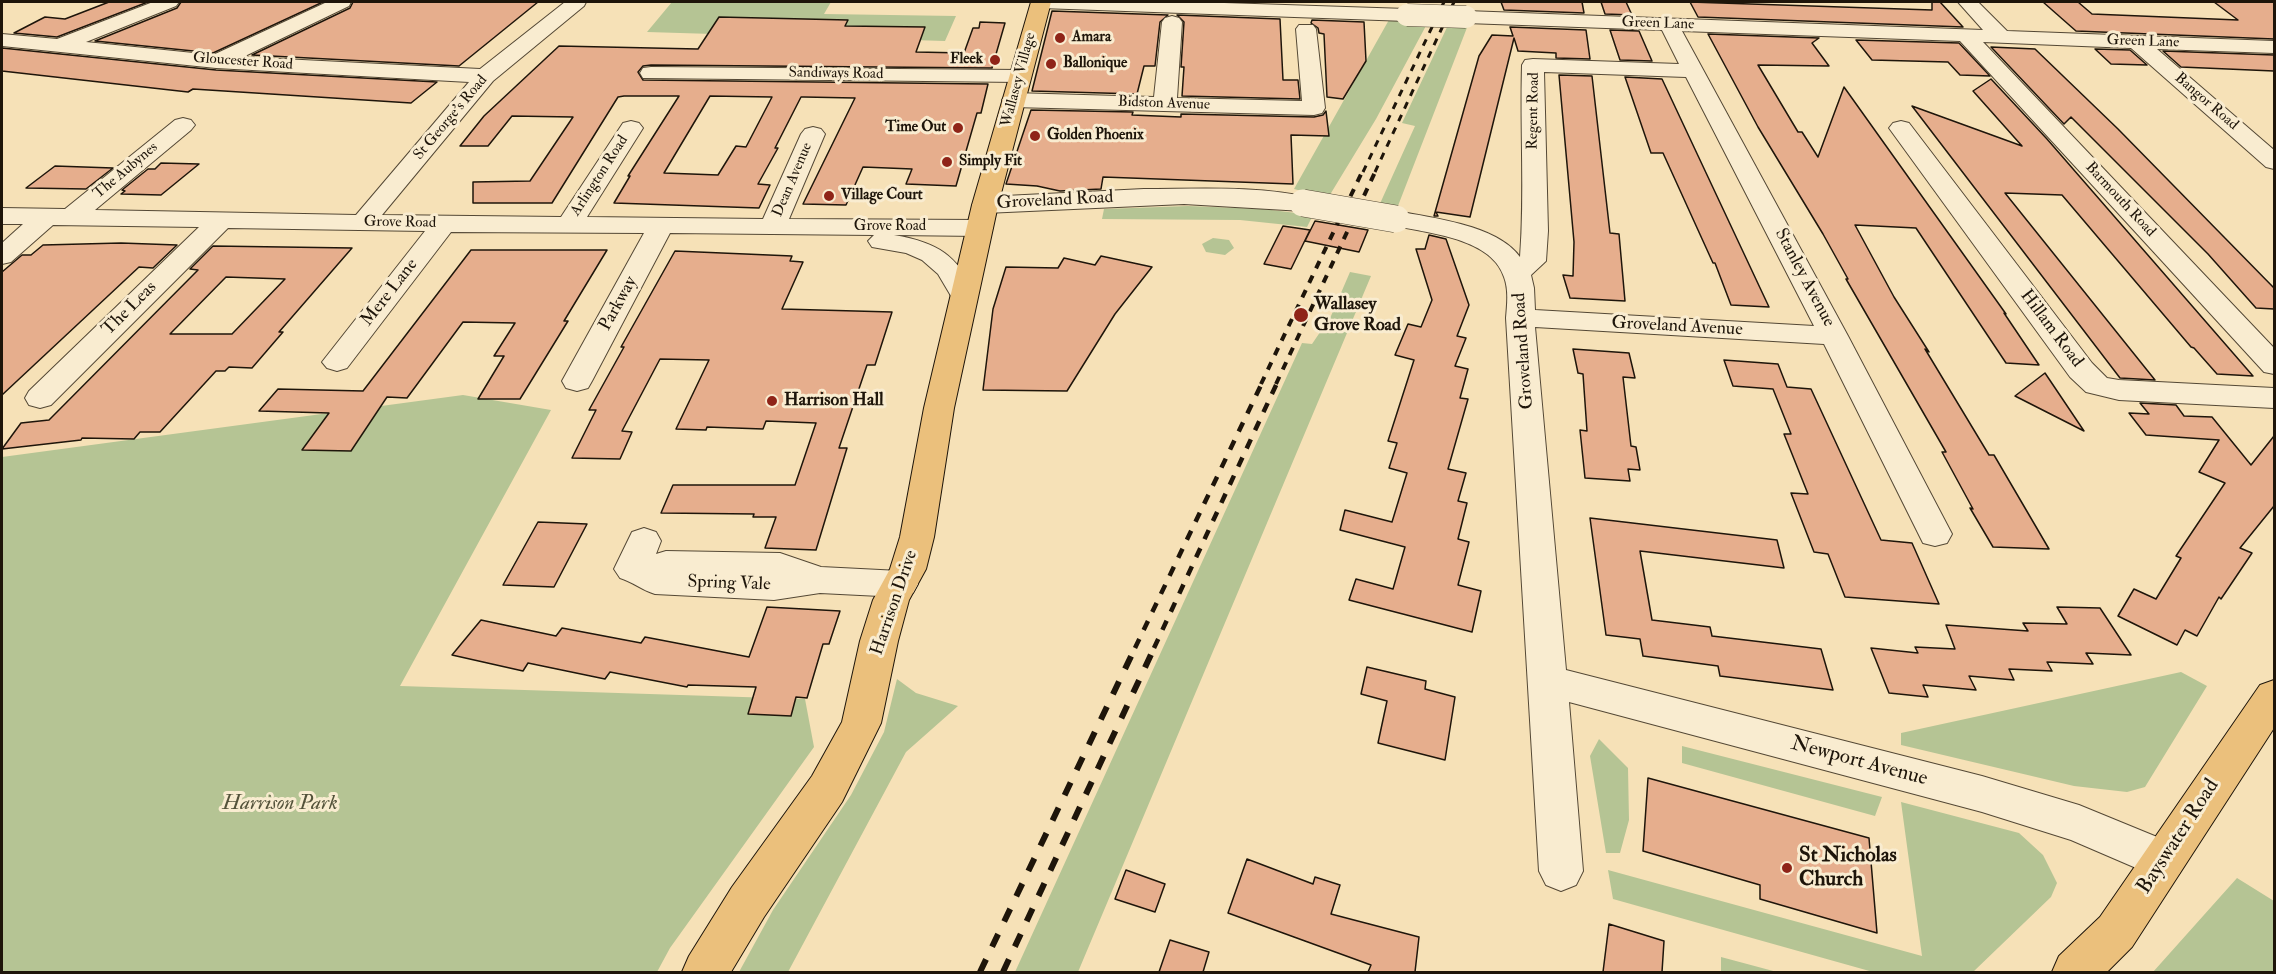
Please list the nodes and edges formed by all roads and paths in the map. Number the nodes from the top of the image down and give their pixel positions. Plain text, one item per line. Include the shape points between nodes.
1 (169, 2) edge
2 (342, 2) edge
3 (577, 2) edge
4 (1041, 2) edge
5 (1967, 2) edge
6 (1279, 6) edge
7 (1353, 7) edge
8 (1172, 22) dead end
9 (1669, 25) junction
10 (1306, 29) dead end
11 (1965, 35) junction
12 (2001, 37) junction
13 (2, 40) edge
14 (2137, 42) junction
15 (60, 46) junction
16 (2274, 47) edge
17 (216, 62) junction
18 (1695, 71) junction
19 (651, 73) dead end
20 (485, 76) junction
21 (1020, 76) junction
22 (1014, 100) junction
23 (1165, 104) junction
24 (183, 125) dead end
25 (631, 128) dead end
26 (1901, 128) dead end
27 (813, 134) dead end
28 (2274, 162) edge
29 (2, 216) edge
30 (58, 217) junction
31 (982, 217) junction
32 (220, 220) junction
33 (363, 222) junction
34 (444, 224) junction
35 (569, 225) junction
36 (661, 226) junction
37 (773, 226) junction
38 (799, 227) junction
39 (2, 256) edge
40 (1517, 272) junction
41 (964, 295) junction
42 (1520, 318) junction
43 (1834, 336) junction
44 (337, 362) dead end
45 (2274, 364) edge
46 (577, 381) dead end
47 (40, 398) dead end
48 (2274, 398) edge
49 (1935, 534) dead end
50 (644, 555) dead end
51 (900, 584) junction
52 (1548, 681) junction
53 (2274, 696) edge
54 (2164, 860) junction
55 (1561, 871) dead end
56 (705, 972) edge
57 (2075, 972) edge

1 - 15 street
2 - 17 street
3 - 20 street, St George's Road
4 - 6 street, Green Lane
4 - 21 main road, Wallasey Village
5 - 12 street
6 - 7 street, Green Lane
7 - 9 street, Green Lane, bridge via 1407,15
8 - 23 street
9 - 11 street, Green Lane
9 - 18 street, Stanley Avenue
10 - 23 street, Bidston Avenue via 1314,108
11 - 12 street, Green Lane
11 - 45 street, Barmouth Road
12 - 14 street, Green Lane
13 - 15 street, Gloucester Road
14 - 16 street, Green Lane
14 - 28 street, Bangor Road
15 - 17 street, Gloucester Road
17 - 20 street, Gloucester Road
18 - 40 street, Regent Road via 1533,65 1533,261
18 - 43 street, Stanley Avenue
19 - 21 street, Sandiways Road
20 - 33 street, St George's Road
21 - 22 main road, Wallasey Village
22 - 23 street, Bidston Avenue
22 - 31 main road, Wallasey Village
24 - 30 street, The Aubynes
25 - 35 street, Arlington Road
26 - 48 street, Hillam Road via 2081,370 2097,385 2119,390
27 - 37 street, Dean Avenue
29 - 30 street, Grove Road
30 - 32 street, Grove Road
30 - 39 street, The Aubynes
31 - 38 street, Grove Road
31 - 40 street, Groveland Road, bridge via 1168,196 1303,203 1461,233 1490,245
31 - 41 main road, Harrison Drive
32 - 33 street, Grove Road
32 - 47 street, The Leas
33 - 34 street, Grove Road
34 - 35 street, Grove Road
34 - 44 street, Mere Lane
35 - 36 street, Grove Road
36 - 37 street, Grove Road
36 - 46 street, Parkway
37 - 38 street, Grove Road
38 - 41 street, Grove Road via 834,237 921,248 945,262
40 - 42 street, Groveland Road
41 - 51 main road, Harrison Drive via 917,537 909,570
42 - 43 street, Groveland Avenue
42 - 52 street, Groveland Road
43 - 49 street, Stanley Avenue
50 - 51 street, Spring Vale via 666,564 780,566 820,580
51 - 56 main road, Harrison Drive via 891,600 861,723 848,752
52 - 54 street, Newport Avenue via 1982,794 2079,824
52 - 55 street, Groveland Road
53 - 54 main road, Bayswater Road
54 - 57 main road, Bayswater Road via 2116,932

